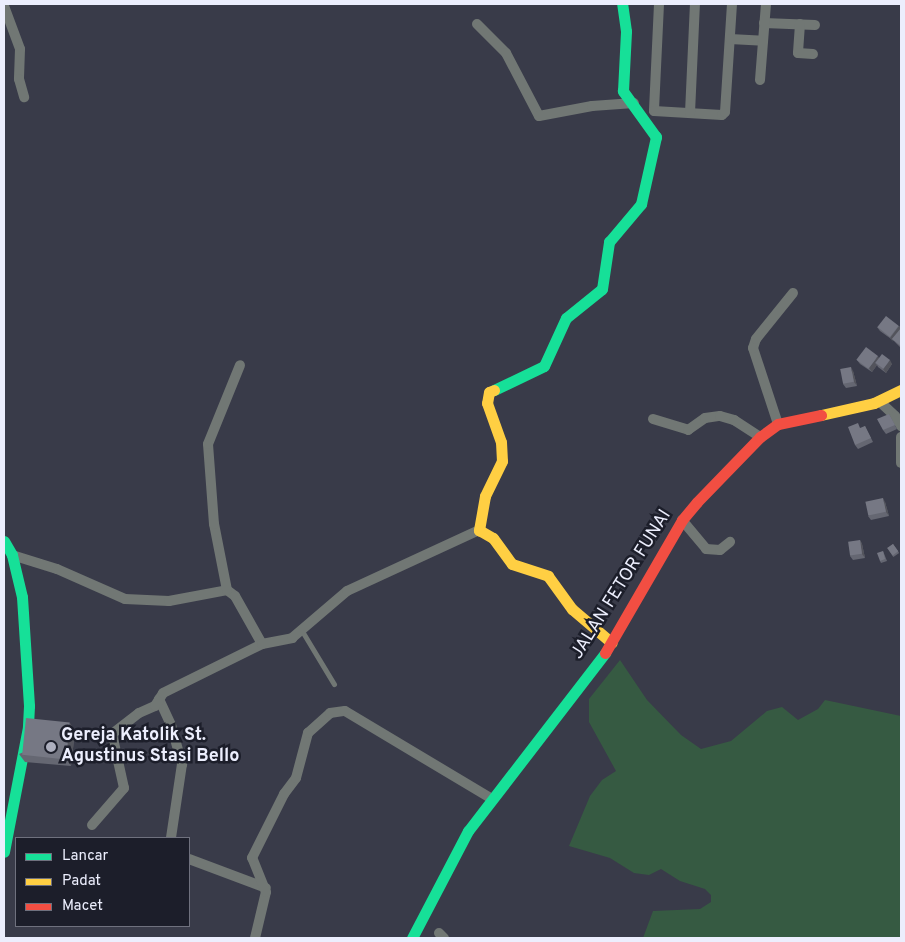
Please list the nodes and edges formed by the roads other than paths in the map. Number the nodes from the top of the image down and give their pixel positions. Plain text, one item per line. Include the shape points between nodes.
1 (622, 4) edge
2 (659, 4) edge
3 (695, 4) edge
4 (732, 4) edge
5 (766, 4) edge
6 (4, 6) edge
7 (764, 23) junction
8 (478, 24) dead end
9 (800, 24) junction
10 (815, 25) dead end
11 (730, 39) junction
12 (763, 41) junction
13 (813, 54) dead end
14 (760, 80) dead end
15 (24, 97) dead end
16 (634, 103) junction
17 (690, 113) junction
18 (793, 293) dead end
19 (240, 365) dead end
20 (901, 390) edge
21 (879, 402) junction
22 (653, 419) dead end
23 (778, 424) junction
24 (901, 426) edge
25 (760, 437) junction
26 (901, 437) edge
27 (901, 463) edge
28 (682, 520) junction
29 (479, 530) junction
30 (4, 541) edge
31 (730, 542) dead end
32 (12, 555) junction
33 (227, 590) junction
34 (302, 631) junction
35 (612, 643) junction
36 (262, 644) junction
37 (334, 684) dead end
38 (159, 699) junction
39 (492, 799) junction
40 (92, 825) dead end
41 (171, 837) edge
42 (4, 852) edge
43 (190, 860) edge
44 (266, 888) junction
45 (255, 938) edge
46 (412, 938) edge

1 - 16 street via 626,31 622,86 625,96
2 - 17 street via 654,112
3 - 17 street
4 - 11 street
5 - 7 street
6 - 15 street via 20,49 19,79
7 - 9 street
7 - 12 street
8 - 16 street via 506,53 539,116 592,106
9 - 10 street
9 - 13 street via 798,53
11 - 12 street
11 - 17 street via 725,114
12 - 14 street
16 - 29 street via 656,137 641,204 608,242 602,290 566,318 544,366 489,392 487,403 501,442 502,461 482,504
18 - 23 street via 752,348
19 - 33 street via 208,444 214,524
20 - 21 street, JALAN FETOR FUNAI
21 - 23 street, JALAN FETOR FUNAI
21 - 24 street
22 - 25 street via 688,430 705,418 720,416 734,420
23 - 25 street, JALAN FETOR FUNAI
25 - 28 street, JALAN FETOR FUNAI
26 - 27 street
28 - 31 street via 706,549 720,550
28 - 35 street, JALAN FETOR FUNAI
29 - 34 street via 347,591
29 - 35 street via 493,538 515,567 548,576 572,609
30 - 32 street
32 - 33 street via 57,569 125,599 169,601
32 - 42 street via 22,597 29,713
33 - 36 street via 235,596
34 - 36 street via 292,638
34 - 37 lane
35 - 39 street, JALAN FETOR FUNAI
36 - 38 street via 234,660 178,683
38 - 40 street via 155,706 139,713 112,734 124,788
38 - 41 street via 171,725 182,764
39 - 44 street via 417,756 390,736 345,711 335,710 321,718 308,733 296,778 252,858
39 - 46 street, JALAN FETOR FUNAI via 447,867
43 - 44 street
44 - 45 street

